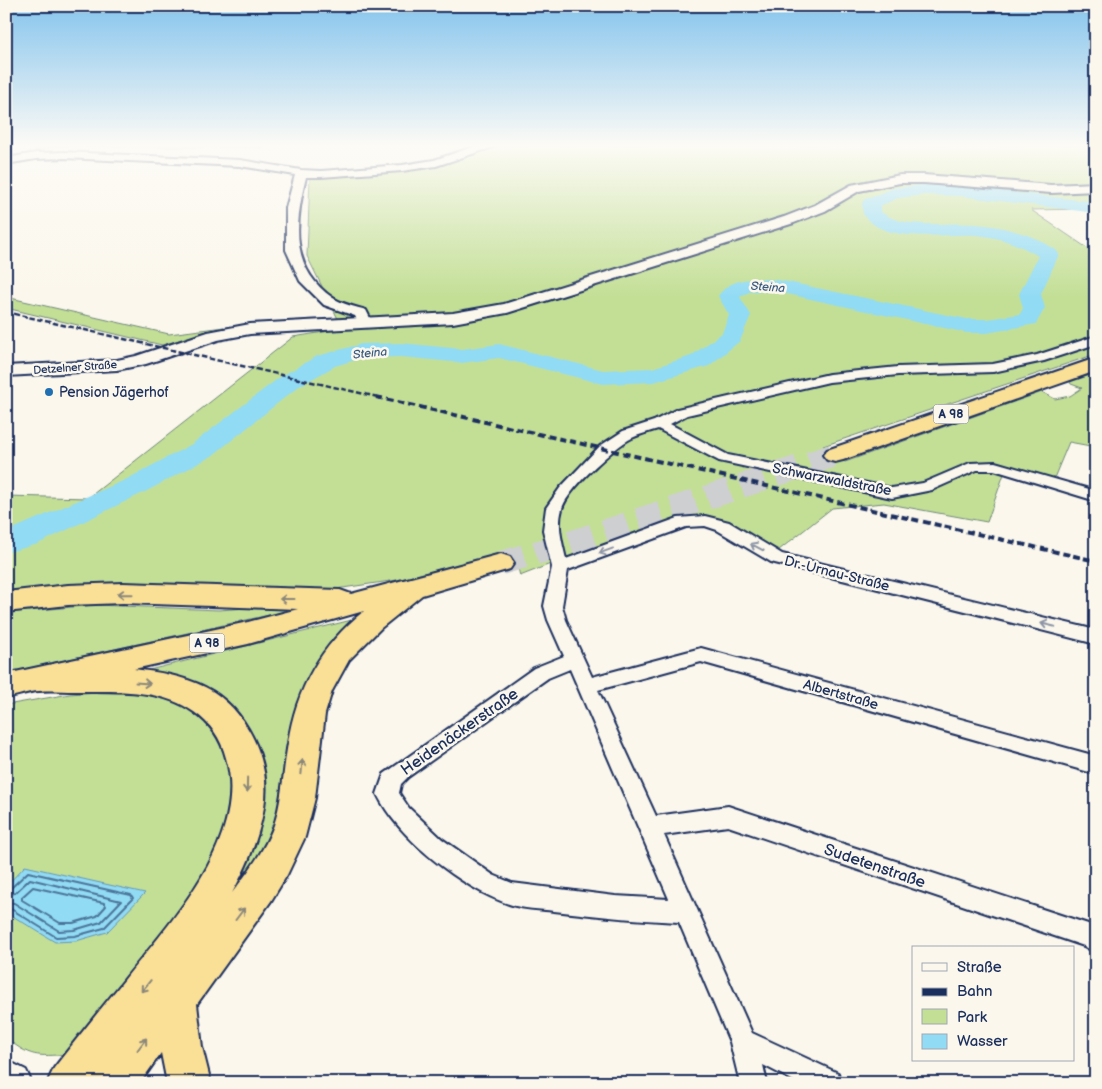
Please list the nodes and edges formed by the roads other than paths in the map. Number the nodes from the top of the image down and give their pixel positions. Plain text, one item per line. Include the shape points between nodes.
1 (295, 196) edge
2 (841, 196) edge
3 (366, 324) junction
4 (1096, 340) edge
5 (1096, 364) edge
6 (6, 371) edge
7 (658, 424) junction
8 (835, 455) tunnel mouth
9 (1096, 496) edge
10 (501, 563) tunnel mouth
11 (560, 567) junction
12 (412, 588) junction
13 (371, 600) junction
14 (6, 602) edge
15 (1096, 637) edge
16 (574, 660) junction
17 (42, 679) junction
18 (6, 686) edge
19 (587, 686) junction
20 (1096, 765) edge
21 (650, 827) junction
22 (685, 911) junction
23 (1096, 942) edge
24 (176, 998) junction
25 (743, 1042) junction
26 (6, 1078) edge
27 (13, 1083) edge
28 (69, 1083) edge
29 (112, 1083) edge
30 (189, 1083) edge
31 (754, 1083) edge
32 (828, 1083) edge

1 - 3 street via 292,250 306,278 329,302 361,313
2 - 3 main road, Detzelner Straße via 789,220 507,308 454,318
3 - 6 main road, Detzelner Straße via 250,329 214,336 117,365
4 - 7 street via 1040,358 993,368 898,371 829,378 682,412
5 - 8 highway, A 98
7 - 9 street, Schwarzwaldstraße via 724,458 892,493 927,487 975,466 995,466
7 - 11 street via 628,434 606,449 565,491 554,508 551,530
10 - 12 highway, A 98
15 -> 11 street, Dr.-Urnau-Straße via 777,558 723,526 704,521 684,522
11 - 16 street via 553,606
12 - 13 highway, A 98
24 -> 12 highway via 261,886 282,849 300,794 308,718 322,676 342,647
13 -> 14 highway via 123,594 68,595
13 - 17 highway, A 98 via 239,635
16 - 19 street
16 - 22 street, Heidenäckerstraße via 541,673 401,771 391,780 388,794 401,814 434,846 485,883 511,894 616,907
17 - 18 highway, A 98
17 -> 28 highway via 153,684 185,692 211,706 231,729 243,753 249,782 244,820 232,857 212,896 176,948
19 - 20 street, Albertstraße via 701,655
19 - 21 street
21 - 22 street
21 - 23 street, Sudetenstraße via 728,816 1091,937
22 - 25 street
29 -> 24 highway
24 - 30 highway
25 - 31 street
25 - 32 street
26 - 27 main road

